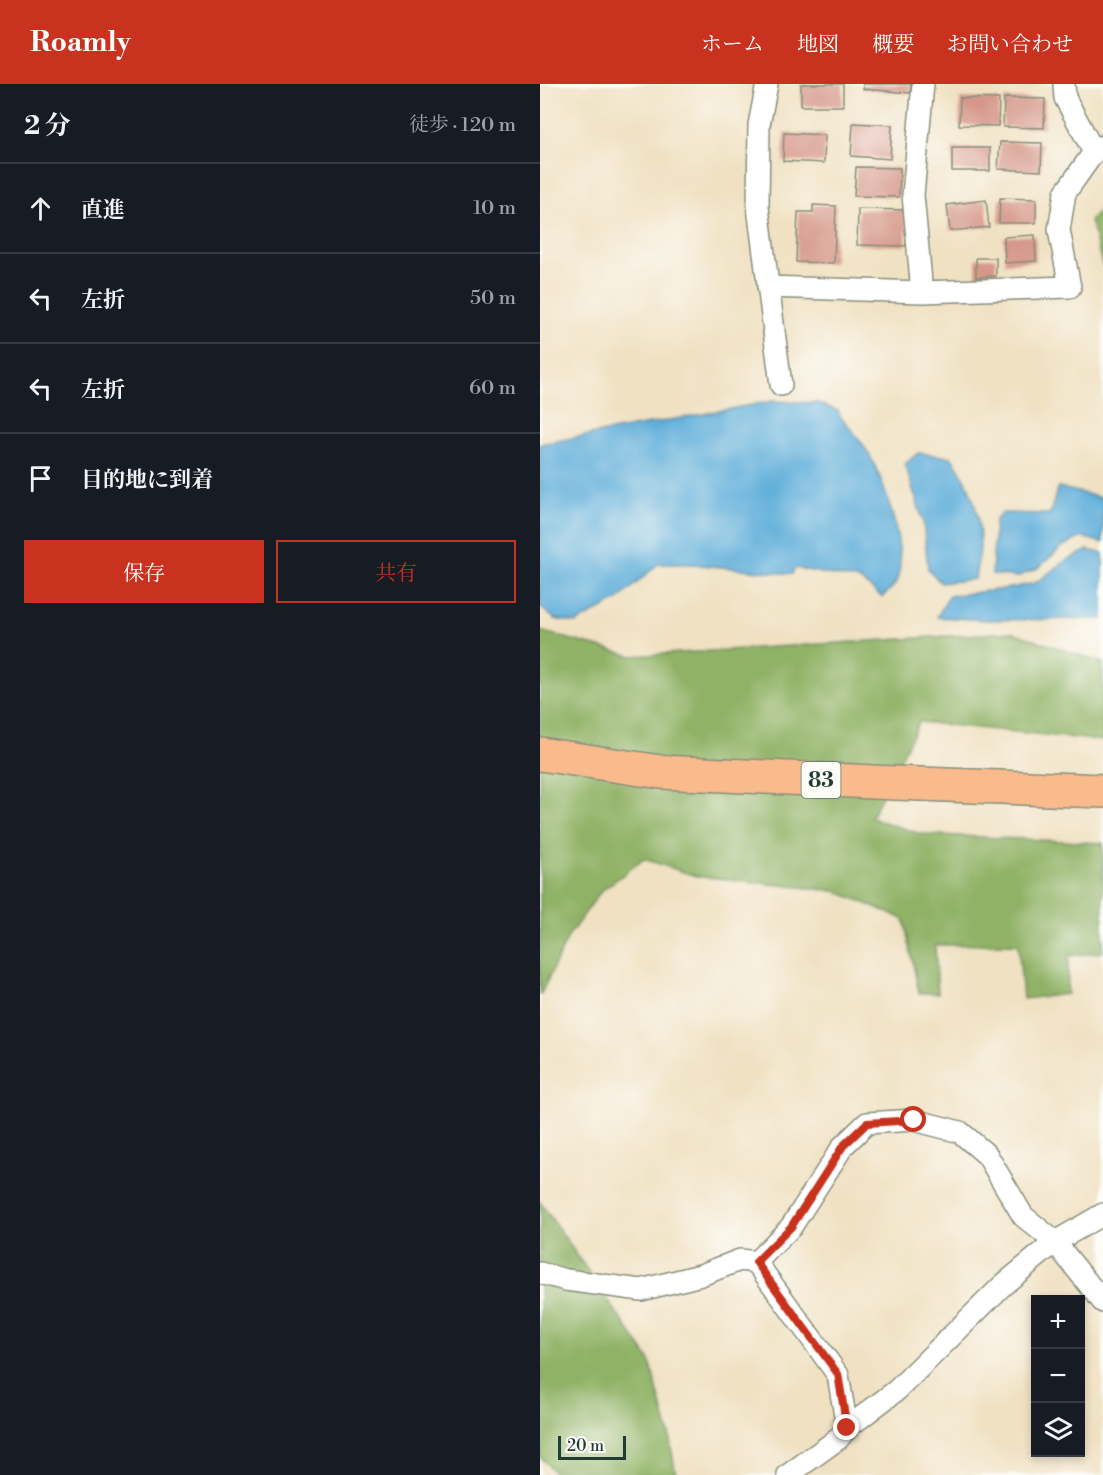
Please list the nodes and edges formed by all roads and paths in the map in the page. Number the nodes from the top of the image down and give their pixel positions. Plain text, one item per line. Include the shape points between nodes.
1 (767, 84) edge
2 (923, 84) edge
3 (1064, 84) edge
4 (1098, 149) edge
5 (768, 287) junction
6 (922, 292) junction
7 (781, 385) dead end
8 (540, 754) edge
9 (1103, 791) edge
10 (1103, 1214) edge
11 (1055, 1242) junction
12 (756, 1262) junction
13 (540, 1273) edge
14 (1103, 1302) edge
15 (847, 1428) junction
16 (788, 1475) edge

1 - 5 street via 759,125 758,207
2 - 6 street via 913,195
3 - 4 street via 1065,98
4 - 6 street via 1065,192 1059,230 1070,287
5 - 6 street
5 - 7 street
8 - 9 main road, 83 via 661,772
10 - 11 street
11 - 12 street via 1023,1216 987,1155 960,1132 905,1120 867,1123 843,1146 791,1227
11 - 14 street
11 - 15 street via 1003,1285 897,1390
12 - 13 street via 740,1260 701,1275 641,1290
12 - 15 street via 838,1374
15 - 16 street

